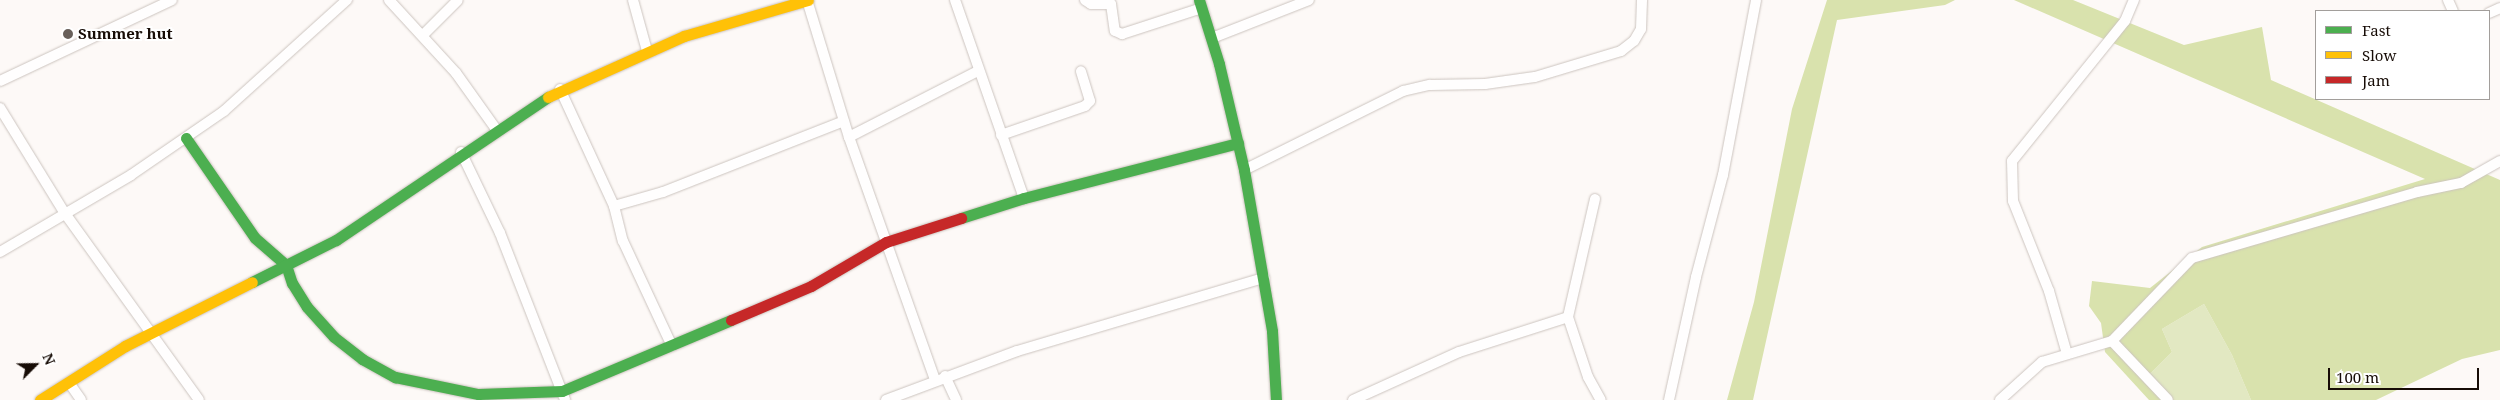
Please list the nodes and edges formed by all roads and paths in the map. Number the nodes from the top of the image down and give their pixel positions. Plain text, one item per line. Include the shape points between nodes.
1 (172, 0) edge
2 (347, 0) edge
3 (389, 0) edge
4 (458, 0) edge
5 (633, 0) edge
6 (807, 0) edge
7 (955, 0) edge
8 (1085, 0) edge
9 (1309, 0) edge
10 (1642, 0) edge
11 (1756, 0) edge
12 (2134, 0) edge
13 (1201, 4) edge
14 (423, 35) junction
15 (1212, 38) junction
16 (647, 51) junction
17 (978, 71) junction
18 (1081, 71) dead end
19 (0, 81) edge
20 (560, 90) junction
21 (0, 108) edge
22 (844, 121) junction
23 (496, 129) junction
24 (1001, 135) junction
25 (849, 137) junction
26 (186, 138) junction
27 (1238, 143) junction
28 (461, 152) junction
29 (2500, 161) edge
30 (1244, 170) junction
31 (1024, 198) junction
32 (1595, 199) dead end
33 (614, 206) junction
34 (64, 212) junction
35 (886, 242) junction
36 (0, 252) edge
37 (286, 266) junction
38 (1264, 278) junction
39 (1568, 317) junction
40 (150, 334) junction
41 (2112, 340) junction
42 (672, 346) junction
43 (2067, 354) junction
44 (945, 376) junction
45 (934, 380) junction
46 (70, 384) junction
47 (564, 396) edge
48 (40, 400) edge
49 (81, 400) edge
50 (199, 400) edge
51 (886, 400) edge
52 (956, 400) edge
53 (1276, 400) edge
54 (1353, 400) edge
55 (1601, 400) edge
56 (1669, 400) edge
57 (2000, 400) edge
58 (2168, 400) edge

1 - 19 street
2 - 26 street via 224,111
3 - 14 street
4 - 14 street
5 - 16 street
6 - 16 street via 723,23
6 - 22 street
7 - 17 street
8 - 13 street via 1091,4 1110,4 1115,31 1122,34
9 - 15 street
10 - 30 street via 1641,29 1634,41 1621,51 1535,77 1485,84 1430,85 1403,91
11 - 56 street via 1723,175
12 - 43 street via 2125,21 2070,84 2012,161 2013,201 2048,291
13 - 15 street
14 - 23 street via 478,100
15 - 27 street
16 - 20 street
17 - 24 street
17 - 25 street
18 - 24 street via 1090,101 1085,106
20 - 23 street
20 - 33 street
21 - 34 street
22 - 25 street
22 - 33 street via 663,192
23 - 28 street
24 - 31 street
25 - 35 street
26 - 34 street via 131,175
26 - 37 street via 255,238
27 - 30 street
27 - 31 street
28 - 37 street via 336,240
28 - 47 street via 500,233
29 - 41 street via 2461,183 2417,192 2192,258
30 - 38 street
31 - 35 street
32 - 39 street
33 - 42 street via 624,241
34 - 36 street
34 - 40 street
35 - 42 street via 812,286
35 - 45 street
37 - 40 street
37 - 47 street via 292,284 307,307 334,337 395,377 478,394
38 - 44 street via 1129,316
38 - 53 street via 1272,331
39 - 54 street via 1452,355
39 - 55 street via 1588,377
40 - 46 street via 125,346
40 - 50 street
41 - 43 street
41 - 58 street
42 - 47 street
43 - 57 street via 2042,362
44 - 45 street
44 - 52 street
45 - 51 street
46 - 48 street
46 - 49 street

